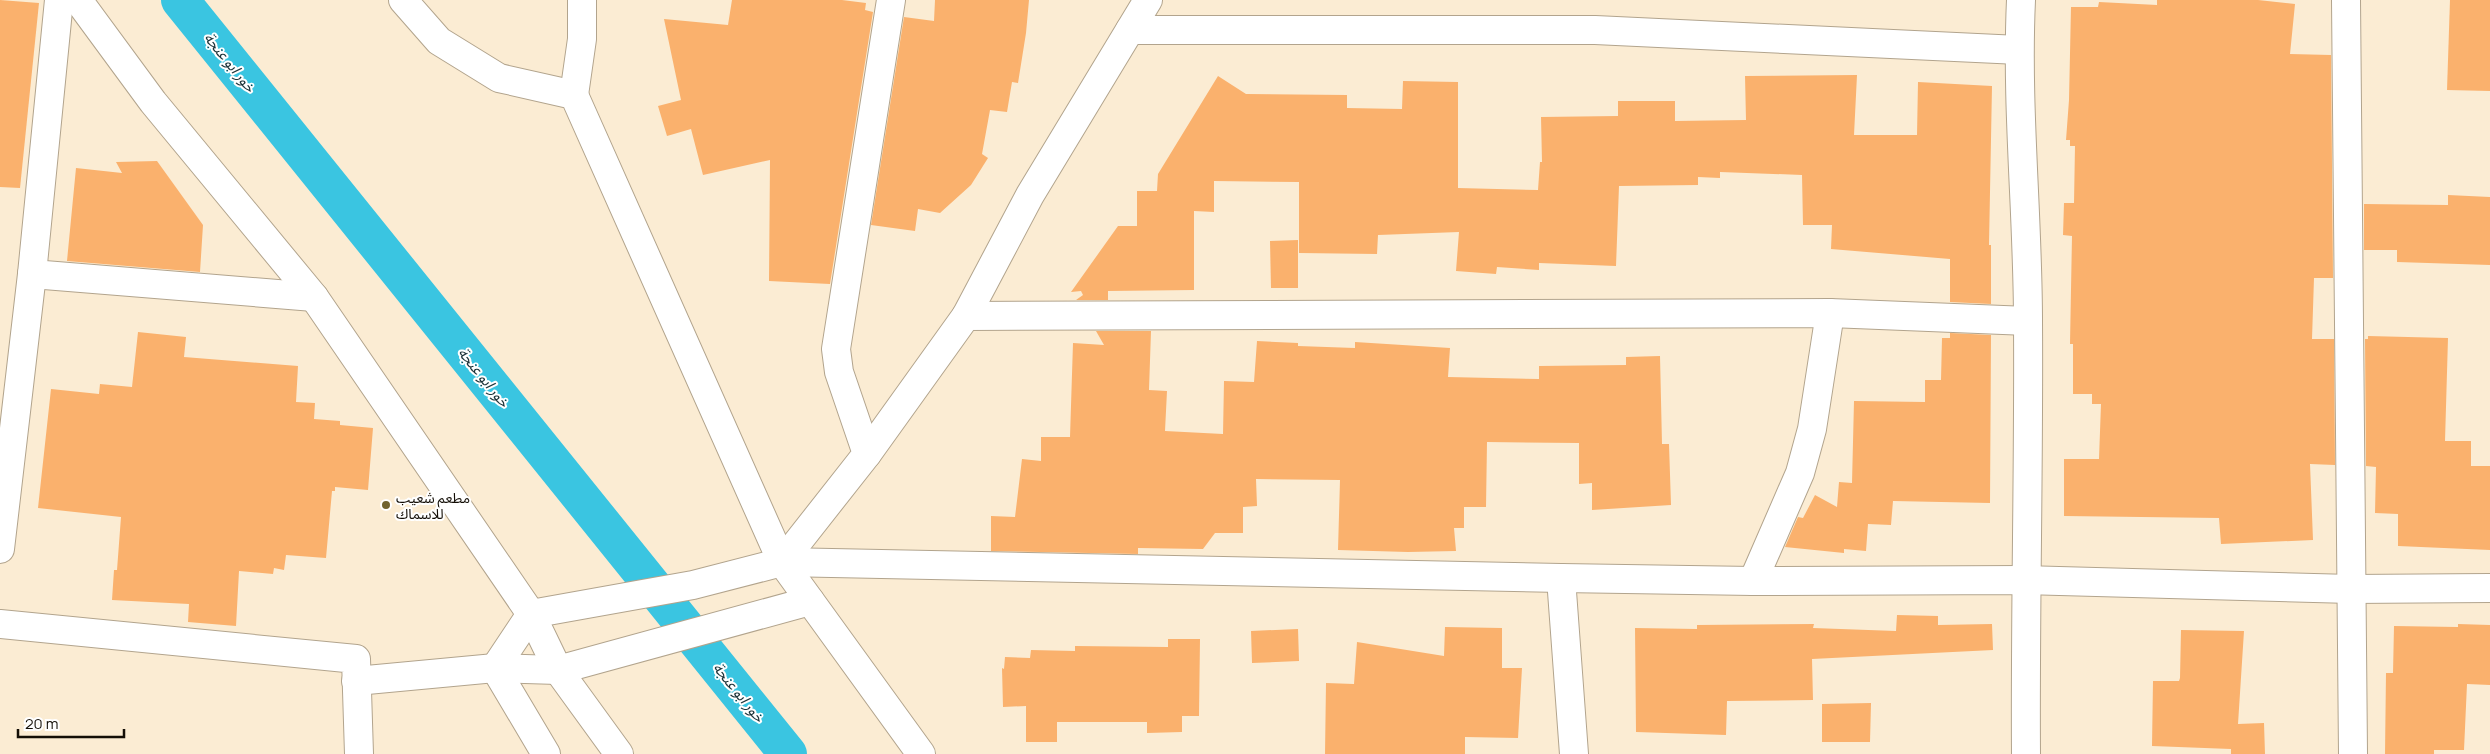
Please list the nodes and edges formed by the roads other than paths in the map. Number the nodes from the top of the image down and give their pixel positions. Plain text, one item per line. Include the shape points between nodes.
1 (59, 0) edge
2 (78, 0) edge
3 (403, 0) edge
4 (582, 0) edge
5 (891, 0) edge
6 (1148, 0) edge
7 (2021, 0) edge
8 (2346, 0) edge
9 (1130, 30) junction
10 (2019, 50) junction
11 (574, 95) junction
12 (32, 274) junction
13 (314, 297) junction
14 (1830, 313) junction
15 (966, 316) junction
16 (2028, 321) junction
17 (867, 454) junction
18 (0, 549) edge
19 (782, 562) junction
20 (1561, 578) junction
21 (1753, 580) junction
22 (2025, 580) junction
23 (2490, 588) edge
24 (2351, 589) junction
25 (810, 601) junction
26 (531, 614) junction
27 (0, 624) edge
28 (495, 668) junction
29 (558, 670) junction
30 (356, 681) junction
31 (360, 754) edge
32 (546, 754) edge
33 (619, 754) edge
34 (921, 754) edge
35 (1574, 754) edge
36 (2026, 754) edge
37 (2353, 754) edge

1 - 12 street
2 - 13 street via 153,102
3 - 11 street via 439,41 499,78
4 - 11 street via 582,39
5 - 17 street via 836,349 840,372
6 - 9 street
7 - 10 street
8 - 24 street
9 - 10 street via 1595,30
9 - 15 street via 1030,196
10 - 16 street
11 - 19 street
12 - 13 street
12 - 18 street
13 - 26 street
14 - 15 street
14 - 16 street
14 - 21 street via 1812,429 1800,473
15 - 17 street
16 - 22 street
17 - 19 street
19 - 20 street
19 - 25 street
19 - 26 street via 693,585
20 - 21 street
20 - 35 street
21 - 22 street
22 - 24 street
22 - 36 street
23 - 24 street
24 - 37 street
25 - 29 street
25 - 34 street
26 - 28 street
26 - 29 street
27 - 30 street via 356,659
28 - 29 street
28 - 30 street
28 - 32 street
29 - 33 street
30 - 31 street

